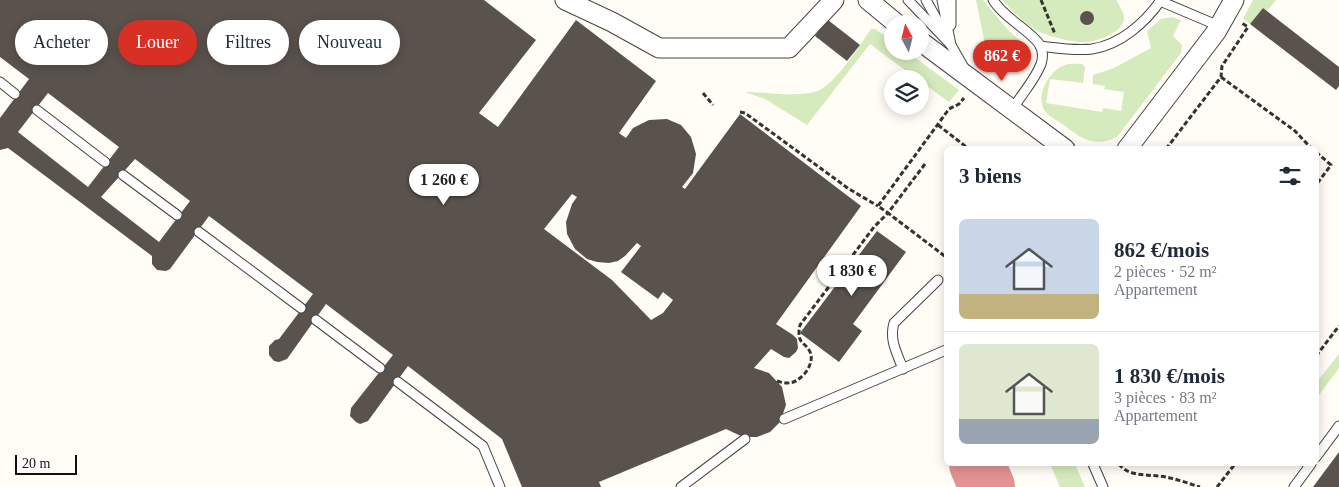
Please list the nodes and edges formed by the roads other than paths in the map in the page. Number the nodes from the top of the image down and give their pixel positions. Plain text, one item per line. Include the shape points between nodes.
1 (565, 0) edge
2 (588, 0) edge
3 (834, 0) edge
4 (868, 0) edge
5 (908, 0) edge
6 (926, 0) edge
7 (942, 0) edge
8 (951, 0) edge
9 (993, 0) edge
10 (1161, 0) edge
11 (1234, 0) edge
12 (886, 15) edge
13 (612, 22) junction
14 (1219, 26) junction
15 (951, 45) junction
16 (1040, 46) junction
17 (929, 48) edge
18 (0, 82) edge
19 (975, 82) junction
20 (16, 94) dead end
21 (37, 110) dead end
22 (1012, 110) junction
23 (1061, 146) edge
24 (1129, 146) edge
25 (105, 162) dead end
26 (123, 175) dead end
27 (177, 215) dead end
28 (199, 232) dead end
29 (938, 280) dead end
30 (301, 308) dead end
31 (316, 320) dead end
32 (944, 351) edge
33 (380, 368) dead end
34 (903, 369) junction
35 (398, 382) dead end
36 (784, 419) dead end
37 (1339, 426) edge
38 (745, 439) dead end
39 (1319, 453) edge
40 (1094, 466) edge
41 (1310, 466) edge
42 (500, 487) edge
43 (680, 487) edge
44 (1103, 487) edge
45 (1294, 487) edge

1 - 13 street
2 - 13 lane
3 - 13 street via 788,48 658,48
4 - 12 street
5 - 15 lane
6 - 15 lane
7 - 15 lane
8 - 15 lane
9 - 16 lane
10 - 14 lane
10 - 16 lane via 1147,17 1120,39 1103,46 1090,49
11 - 14 street
14 - 24 street
15 - 19 lane
16 - 22 lane via 1041,64
17 - 19 street
18 - 20 lane
19 - 22 street
21 - 25 lane
22 - 23 street
26 - 27 lane
28 - 30 lane
29 - 34 lane via 894,323 892,340
31 - 33 lane
32 - 34 lane
34 - 36 lane
35 - 42 lane via 483,446
37 - 39 lane
38 - 43 lane
40 - 44 lane
41 - 45 lane

